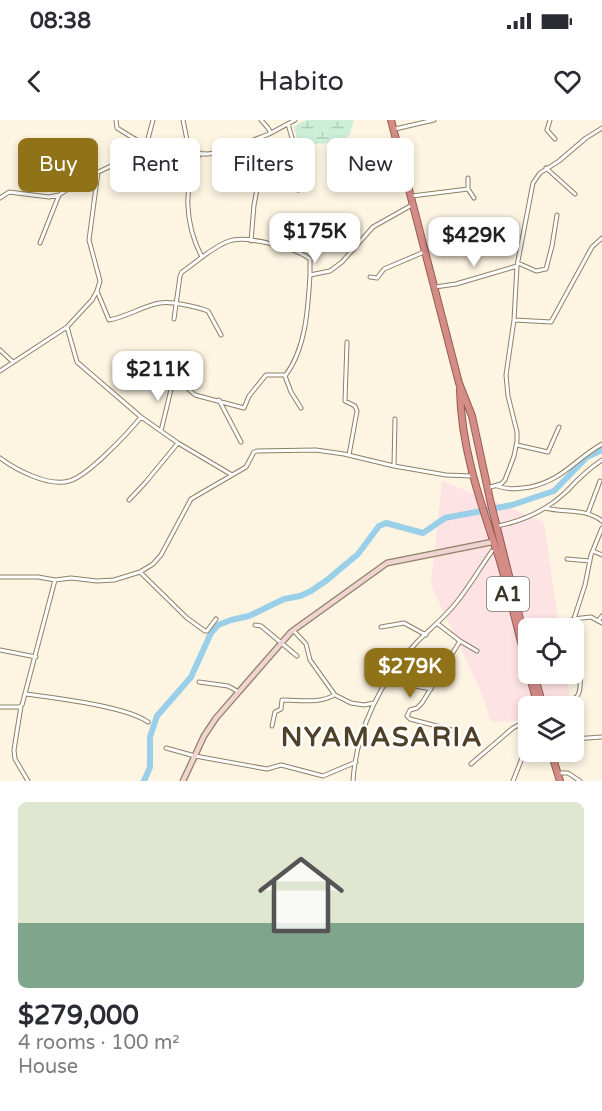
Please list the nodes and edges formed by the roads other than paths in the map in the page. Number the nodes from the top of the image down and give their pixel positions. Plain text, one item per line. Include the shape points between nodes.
1 (116, 120) edge
2 (153, 120) edge
3 (183, 120) edge
4 (261, 120) edge
5 (295, 120) edge
6 (391, 120) edge
7 (434, 120) edge
8 (550, 120) edge
9 (288, 124) junction
10 (602, 128) edge
11 (393, 129) junction
12 (271, 134) junction
13 (133, 138) edge
14 (148, 138) edge
15 (187, 138) edge
16 (292, 138) edge
17 (555, 139) dead end
18 (200, 153) edge
19 (110, 166) edge
20 (546, 168) junction
21 (98, 172) edge
22 (468, 178) dead end
23 (468, 189) junction
24 (64, 192) edge
25 (95, 192) edge
26 (189, 192) edge
27 (256, 192) edge
28 (575, 194) dead end
29 (59, 195) junction
30 (410, 196) junction
31 (0, 198) edge
32 (474, 198) dead end
33 (412, 205) junction
34 (556, 215) dead end
35 (602, 238) edge
36 (251, 241) junction
37 (40, 243) dead end
38 (424, 252) junction
39 (202, 257) junction
40 (518, 264) junction
41 (310, 275) junction
42 (370, 277) dead end
43 (434, 287) junction
44 (97, 291) junction
45 (176, 304) junction
46 (174, 319) dead end
47 (514, 320) junction
48 (67, 327) junction
49 (221, 335) dead end
50 (347, 342) dead end
51 (0, 350) edge
52 (13, 363) junction
53 (0, 371) edge
54 (169, 372) dead end
55 (285, 375) junction
56 (174, 377) junction
57 (459, 383) junction
58 (219, 400) junction
59 (301, 408) dead end
60 (141, 417) junction
61 (395, 419) dead end
62 (473, 420) junction
63 (461, 422) junction
64 (559, 427) dead end
65 (161, 431) junction
66 (241, 442) dead end
67 (178, 443) junction
68 (602, 444) edge
69 (517, 445) junction
70 (349, 455) junction
71 (0, 458) edge
72 (602, 460) edge
73 (394, 466) junction
74 (232, 475) junction
75 (474, 477) junction
76 (600, 481) dead end
77 (496, 486) junction
78 (487, 488) junction
79 (129, 500) dead end
80 (545, 508) junction
81 (588, 513) junction
82 (602, 521) edge
83 (497, 526) junction
84 (602, 528) edge
85 (492, 542) junction
86 (492, 551) dead end
87 (593, 551) junction
88 (602, 555) edge
89 (567, 559) dead end
90 (590, 561) junction
91 (140, 572) junction
92 (0, 577) edge
93 (55, 580) junction
94 (602, 616) edge
95 (520, 618) edge
96 (573, 618) edge
97 (581, 618) edge
98 (216, 619) dead end
99 (600, 622) edge
100 (438, 624) junction
101 (255, 625) dead end
102 (381, 627) dead end
103 (293, 630) junction
104 (518, 632) edge
105 (426, 635) junction
106 (460, 641) junction
107 (280, 643) junction
108 (0, 650) edge
109 (477, 651) dead end
110 (297, 656) dead end
111 (36, 657) junction
112 (388, 681) junction
113 (200, 682) dead end
114 (431, 689) junction
115 (237, 692) junction
116 (26, 694) junction
117 (335, 695) junction
118 (374, 703) junction
119 (21, 706) junction
120 (0, 707) edge
121 (148, 722) dead end
122 (518, 725) edge
123 (272, 726) dead end
124 (452, 730) dead end
125 (602, 737) edge
126 (584, 738) edge
127 (166, 748) dead end
128 (195, 756) junction
129 (356, 762) junction
130 (520, 762) edge
131 (555, 762) edge
132 (556, 762) edge
133 (471, 764) dead end
134 (560, 773) junction
135 (28, 781) edge
136 (183, 781) edge
137 (353, 781) edge
138 (513, 781) edge
139 (562, 781) edge
140 (580, 781) edge

1 - 13 street via 117,128
2 - 14 street
3 - 15 street
4 - 12 street
5 - 9 street
6 - 11 highway, A1
7 - 11 street
8 - 17 street via 547,130
9 - 12 street
9 - 16 street
10 - 20 street
11 - 30 highway, A1
12 - 18 street via 225,151
19 - 21 street
20 - 28 street
20 - 40 street via 533,183
22 - 23 street
23 - 30 street
23 - 32 street
24 - 29 street
25 - 44 street via 89,240 100,281
26 - 39 street via 191,231
27 - 36 street
29 - 31 street via 9,192
29 - 37 street
30 - 33 highway, A1
33 - 38 highway, A1
33 - 41 street via 373,227 330,271
34 - 40 street via 546,269 536,271
35 - 47 street via 592,247 551,322
36 - 39 street via 232,240
36 - 41 street via 309,257
38 - 42 street via 384,269 375,279
38 - 43 highway, A1
39 - 45 street via 181,274
40 - 43 street
40 - 47 street
41 - 55 street via 303,331
43 - 57 highway, A1
44 - 45 street via 109,320 161,303
44 - 48 street
45 - 46 street
45 - 49 street via 208,311
47 - 69 street via 506,375
48 - 52 street
48 - 60 street via 77,362
50 - 70 street via 345,401 357,411
51 - 52 street
52 - 53 street
54 - 56 street
55 - 58 street via 266,375 244,408
55 - 59 street
56 - 58 street via 195,395
56 - 65 street
57 - 62 highway, A1
57 - 63 highway, A1
58 - 66 street
60 - 65 street
60 - 71 street via 95,463 69,482 40,478
61 - 73 street
62 - 63 highway
62 - 78 highway, A1
63 - 75 highway, A1
64 - 69 street via 548,452
65 - 67 street
67 - 74 street
67 - 79 street
68 - 77 street via 564,473 543,483 510,490
69 - 77 street via 505,480
70 - 73 street
70 - 74 street via 316,450 257,451 248,466
72 - 80 street
73 - 75 street
74 - 91 street via 191,499 161,555
75 - 85 highway, A1
76 - 81 street
77 - 78 street
78 - 83 highway, A1
80 - 81 street
80 - 83 street via 527,518
81 - 82 street
83 - 95 highway, A1
84 - 87 street
85 - 103 main road via 387,563
85 - 104 highway, A1
86 - 100 street via 467,590
87 - 88 street
87 - 90 street
89 - 90 street
90 - 96 street
91 - 93 street via 114,580
91 - 98 street via 205,631
92 - 93 street
93 - 111 street
94 - 99 street
97 - 99 street
100 - 105 street
100 - 106 street
101 - 107 street
102 - 105 street via 404,623
103 - 107 main road
103 - 117 street via 306,644 310,660
105 - 112 street
106 - 109 street
106 - 114 street
107 - 110 street
107 - 115 main road
108 - 111 street
111 - 116 street
112 - 114 street
112 - 118 street
113 - 115 street via 228,686
114 - 124 street via 407,716
115 - 128 main road via 209,727
116 - 119 street
116 - 121 street via 78,702 138,716
117 - 118 street via 351,703
117 - 123 street via 320,702 282,700
118 - 129 street
119 - 120 street
119 - 135 street via 14,750
122 - 133 street
125 - 126 street
127 - 128 street
128 - 129 street via 267,769 281,765 323,776
128 - 136 main road
129 - 137 street
130 - 138 street
131 - 139 highway
132 - 134 highway
134 - 139 highway
134 - 140 street

